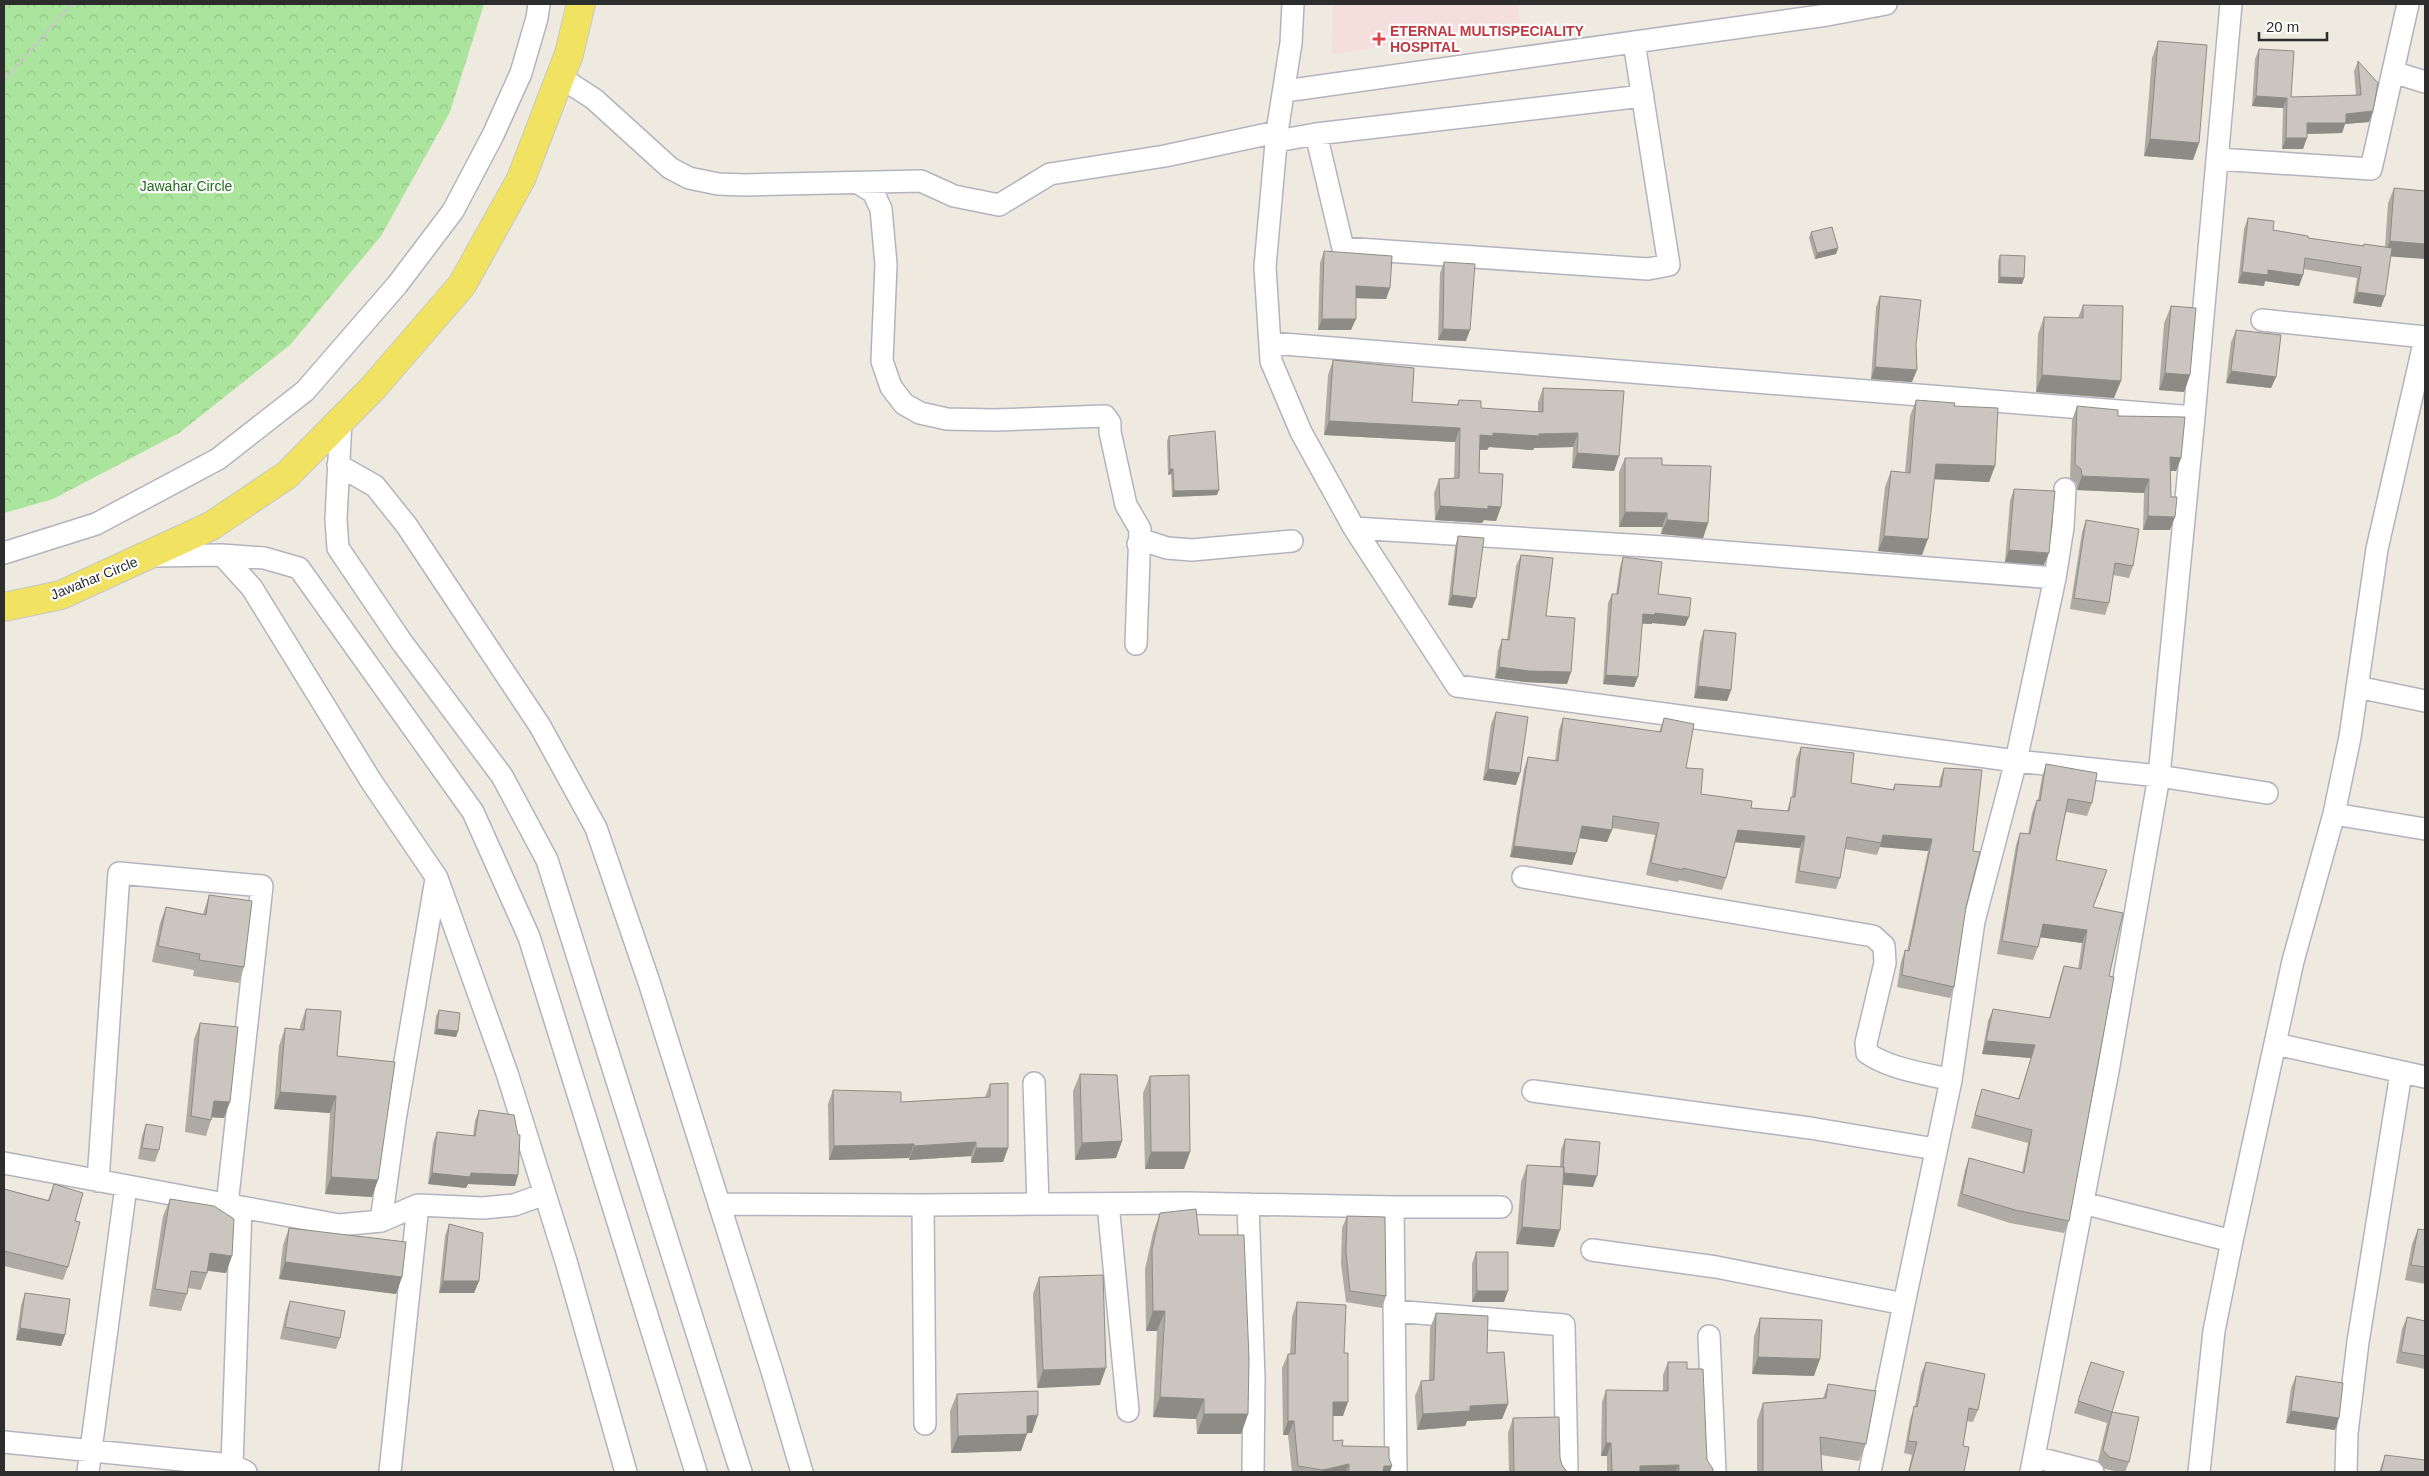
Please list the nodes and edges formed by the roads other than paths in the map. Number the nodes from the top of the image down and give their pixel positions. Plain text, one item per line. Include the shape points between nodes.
1 (539, 4) edge
2 (581, 4) edge
3 (1293, 4) edge
4 (1886, 4) edge
5 (2231, 4) edge
6 (2408, 4) edge
7 (1634, 42) junction
8 (2393, 72) junction
9 (560, 77) junction
10 (2425, 82) edge
11 (1285, 91) junction
12 (1643, 96) junction
13 (1316, 134) junction
14 (1277, 137) junction
15 (2217, 159) junction
16 (858, 183) junction
17 (2262, 320) dead end
18 (2425, 338) edge
19 (1270, 343) junction
20 (2194, 417) junction
21 (341, 420) junction
22 (338, 465) junction
23 (2065, 489) dead end
24 (1354, 528) junction
25 (1292, 541) dead end
26 (1138, 544) junction
27 (4, 553) edge
28 (222, 555) junction
29 (147, 556) junction
30 (2055, 578) junction
31 (4, 607) edge
32 (1136, 644) dead end
33 (2357, 687) junction
34 (2425, 702) edge
35 (2016, 761) junction
36 (2159, 776) junction
37 (2267, 793) dead end
38 (2334, 814) junction
39 (2425, 829) edge
40 (1524, 877) dead end
41 (437, 878) junction
42 (2276, 1044) junction
43 (2401, 1073) junction
44 (2425, 1077) edge
45 (1951, 1080) junction
46 (1034, 1083) dead end
47 (1533, 1091) dead end
48 (1935, 1149) junction
49 (4, 1163) edge
50 (98, 1181) junction
51 (126, 1186) junction
52 (545, 1194) junction
53 (2083, 1203) junction
54 (719, 1204) junction
55 (1038, 1204) junction
56 (1108, 1204) junction
57 (1248, 1204) junction
58 (418, 1205) junction
59 (923, 1205) junction
60 (234, 1206) junction
61 (1393, 1207) junction
62 (1501, 1207) dead end
63 (382, 1221) junction
64 (2232, 1241) junction
65 (1592, 1250) dead end
66 (1904, 1304) junction
67 (1394, 1311) junction
68 (1709, 1336) dead end
69 (1128, 1411) dead end
70 (925, 1424) dead end
71 (4, 1442) edge
72 (89, 1462) edge
73 (2032, 1465) edge
74 (239, 1469) edge
75 (390, 1472) edge
76 (626, 1472) edge
77 (696, 1472) edge
78 (741, 1472) edge
79 (802, 1472) edge
80 (1253, 1472) edge
81 (1396, 1472) edge
82 (1567, 1472) edge
83 (1715, 1472) edge
84 (1870, 1472) edge
85 (2093, 1472) edge
86 (2199, 1472) edge
87 (2346, 1472) edge

1 - 27 street via 521,73 453,211 397,285 305,391 209,464 96,524
2 - 9 main road, Jawahar Circle
3 - 11 street
4 - 7 street
5 - 15 street
6 - 8 street
7 - 11 street
7 - 12 street
8 - 10 street
8 - 15 street via 2371,169
9 - 16 street via 594,98 653,154 689,178 745,186
9 - 21 main road, Jawahar Circle via 521,179 462,285
11 - 14 street
12 - 13 street
12 - 13 street via 1669,265 1648,269 1343,248
13 - 14 street
14 - 16 street via 1050,174 999,205 954,196 921,181
14 - 19 street via 1265,266
15 - 20 street
16 - 26 street via 873,192 881,209 886,264 882,361 891,387 904,404 920,413 947,419 1105,416 1110,423 1126,505 1140,528
17 - 18 street
18 - 33 street via 2377,549
19 - 20 street
19 - 24 street via 1271,360 1301,432
20 - 36 street
21 - 22 street
21 - 29 main road, Jawahar Circle via 279,480 211,526
22 - 54 street via 376,486 407,526 540,726 596,828
22 - 78 street via 338,548 401,641 502,776 546,860
23 - 30 street
24 - 30 street via 1663,547
24 - 35 street via 1457,686
25 - 26 street via 1192,550 1167,548 1142,540
26 - 32 street
28 - 29 street
28 - 41 street via 252,588 371,781
28 - 77 street via 264,558 300,568 473,812 528,937
29 - 31 main road, Jawahar Circle via 61,595
30 - 35 street
33 - 34 street
33 - 38 street
35 - 36 street
35 - 45 street via 1974,921
36 - 37 street
36 - 53 street
38 - 39 street
38 - 42 street via 2293,961
40 - 45 street via 1873,936 1884,946 1885,963 1866,1043 1867,1053 1875,1059
41 - 52 street via 507,1073
41 - 63 street via 395,1120
42 - 43 street
42 - 64 street
43 - 44 street
43 - 87 street via 2358,1342 2347,1433
45 - 48 street
46 - 55 street
47 - 48 street via 1810,1128
48 - 66 street
49 - 50 street
50 - 51 street
50 - 60 street via 119,874 262,886
51 - 60 street
51 - 72 street
52 - 58 street via 514,1205 482,1208
52 - 76 street
53 - 64 street
53 - 73 street
54 - 59 street
54 - 79 street
55 - 56 street
55 - 59 street
56 - 57 street
56 - 69 street
57 - 61 street
57 - 80 street via 1254,1379
58 - 63 street
58 - 75 street
59 - 70 street
60 - 63 street via 339,1226
60 - 74 street
61 - 62 street
61 - 67 street
64 - 86 street via 2214,1331
65 - 66 street via 1716,1267
66 - 84 street
67 - 81 street
67 - 82 street via 1564,1326
68 - 83 street
71 - 72 street
72 - 74 street
73 - 85 street

